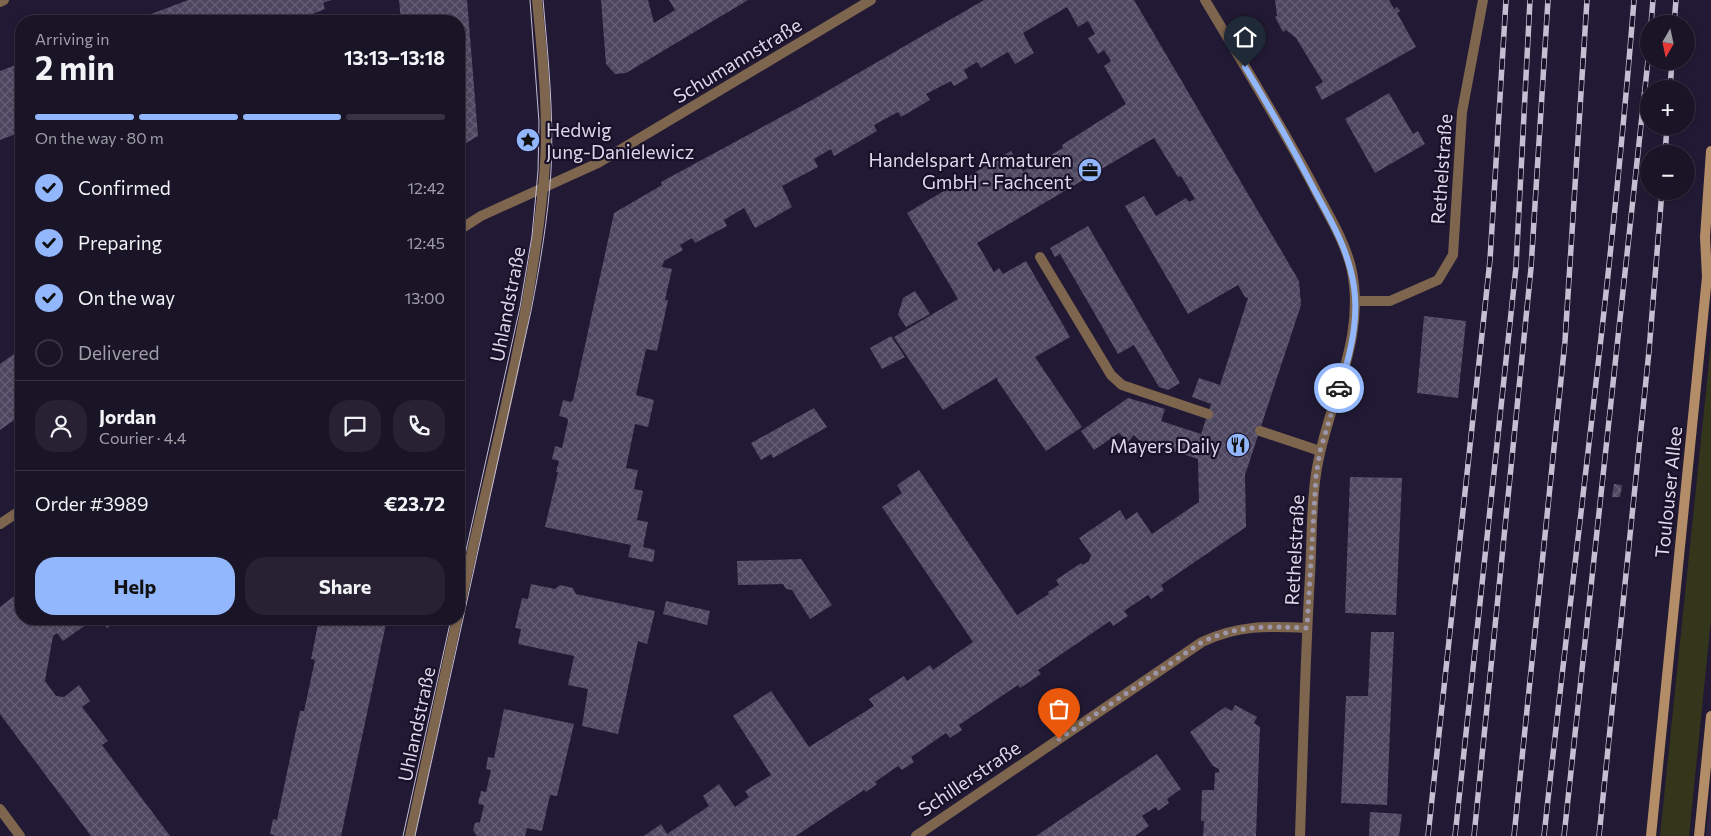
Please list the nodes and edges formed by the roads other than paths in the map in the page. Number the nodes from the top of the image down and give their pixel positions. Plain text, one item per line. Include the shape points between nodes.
1 (4, 0) edge
2 (537, 0) edge
3 (871, 0) edge
4 (1205, 0) edge
5 (1483, 0) edge
6 (0, 2) edge
7 (1711, 152) edge
8 (544, 187) junction
9 (465, 226) edge
10 (1040, 258) dead end
11 (1709, 273) edge
12 (1355, 302) junction
13 (1208, 414) dead end
14 (1260, 431) dead end
15 (1320, 451) junction
16 (15, 514) edge
17 (0, 524) edge
18 (465, 583) edge
19 (456, 625) edge
20 (1307, 628) junction
21 (1711, 716) edge
22 (0, 809) edge
23 (20, 836) edge
24 (410, 836) edge
25 (916, 836) edge
26 (1300, 836) edge
27 (1651, 836) edge
28 (1699, 836) edge

1 - 6 street
2 - 8 street, Uhlandstraße via 544,79
3 - 8 street, Schumannstraße via 598,163
4 - 12 street, Rethelstraße via 1285,133 1345,248
5 - 12 street, Rethelstraße via 1462,112 1453,255 1438,280 1390,301
7 - 11 main road, Toulouser Allee via 1705,237
8 - 9 street, Schumannstraße
8 - 18 street, Uhlandstraße via 518,344
10 - 13 street via 1111,376 1122,385
11 - 27 main road, Toulouser Allee
12 - 15 street, Rethelstraße via 1350,354
14 - 15 street
15 - 20 street, Rethelstraße
16 - 17 street
19 - 24 street, Uhlandstraße
20 - 25 street, Schillerstraße via 1263,626 1236,629 1202,642
20 - 26 street, Rethelstraße
21 - 28 main road
22 - 23 street

